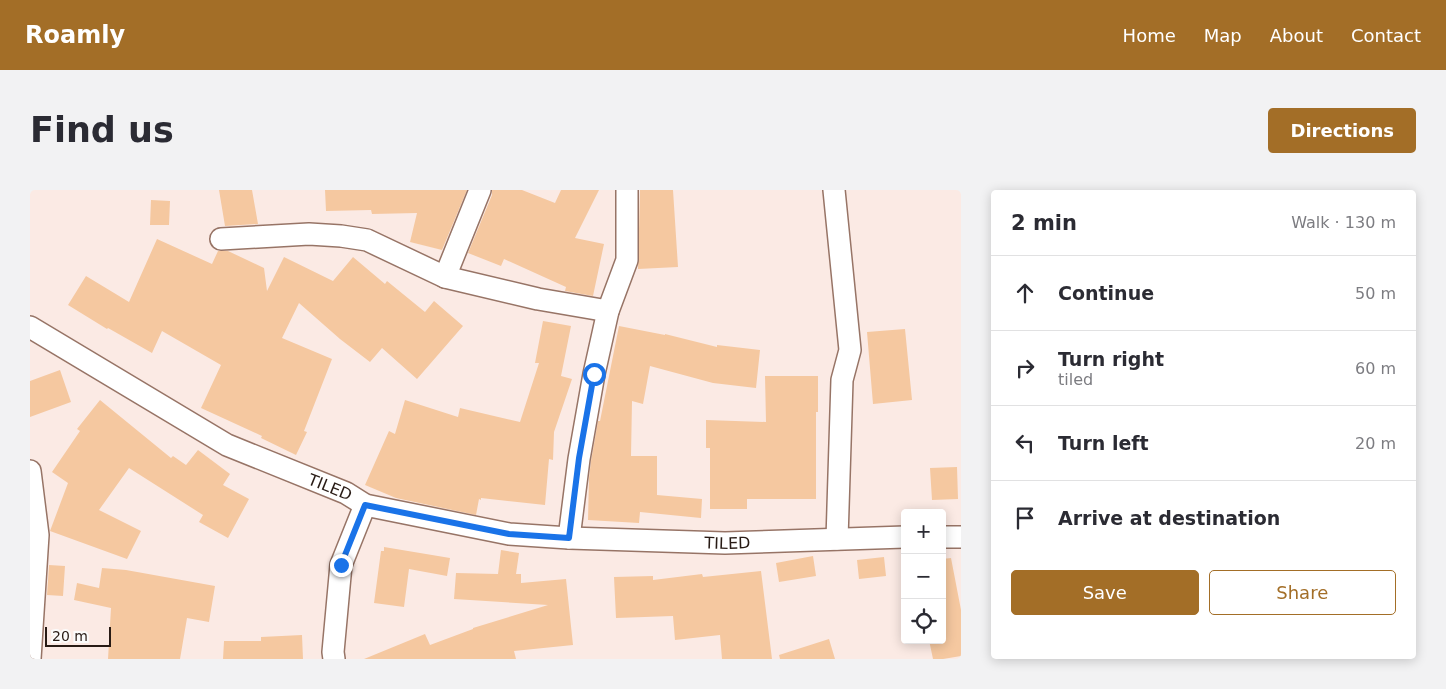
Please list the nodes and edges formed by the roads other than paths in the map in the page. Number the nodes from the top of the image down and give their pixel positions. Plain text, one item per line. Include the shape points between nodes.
1 (480, 190) edge
2 (627, 190) edge
3 (834, 190) edge
4 (220, 239) dead end
5 (445, 277) junction
6 (608, 311) junction
7 (30, 327) edge
8 (30, 471) edge
9 (365, 505) junction
10 (901, 537) edge
11 (946, 537) edge
12 (961, 537) edge
13 (569, 538) junction
14 (837, 539) junction
15 (30, 659) edge
16 (334, 659) edge

1 - 5 street
2 - 6 street via 627,260
3 - 14 street via 850,350 842,380
4 - 5 street via 309,234 367,240
5 - 6 street via 538,299
6 - 13 street via 579,458
7 - 9 street, TILED via 227,445 346,493
8 - 15 street via 38,535
9 - 13 street, TILED via 509,534
9 - 16 street via 341,565
10 - 14 street, TILED
11 - 12 street
13 - 14 street, TILED via 725,543

